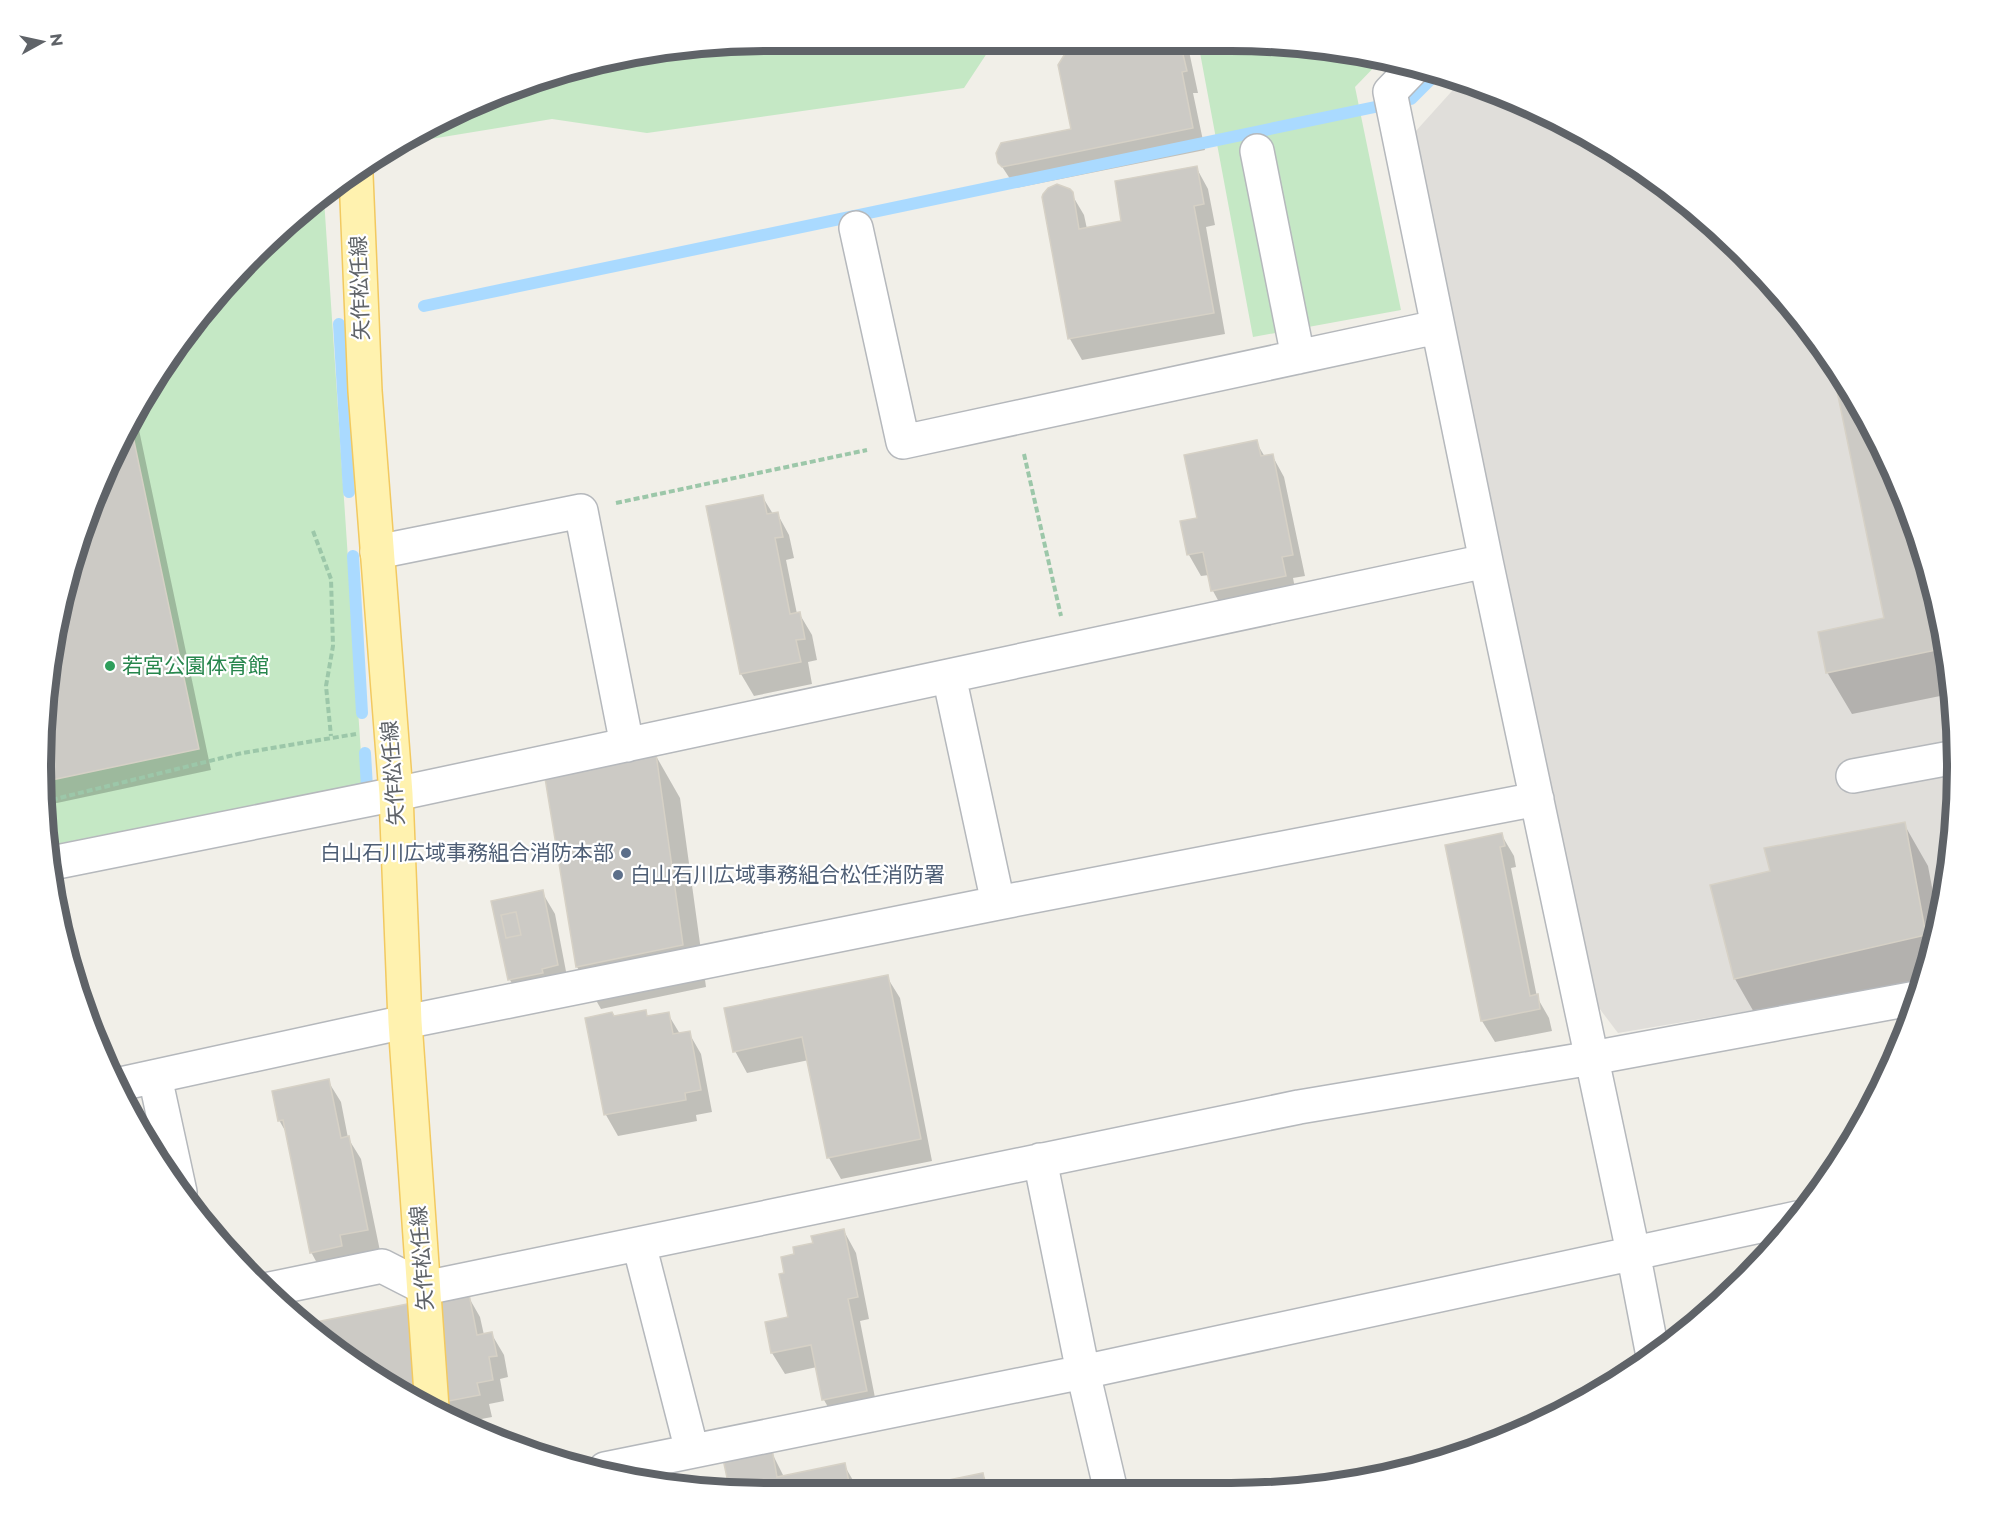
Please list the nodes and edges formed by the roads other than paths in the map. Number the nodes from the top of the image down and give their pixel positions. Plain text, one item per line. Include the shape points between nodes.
1 (1408, 73) edge
2 (1257, 151) dead end
3 (356, 181) edge
4 (856, 228) dead end
5 (1437, 327) junction
6 (1298, 357) junction
7 (377, 552) junction
8 (1486, 561) junction
9 (949, 676) junction
10 (627, 745) junction
11 (1947, 759) edge
12 (1853, 776) dead end
13 (396, 794) junction
14 (1537, 799) junction
15 (57, 862) edge
16 (998, 903) junction
17 (1908, 999) edge
18 (405, 1022) junction
19 (1592, 1058) junction
20 (155, 1077) junction
21 (125, 1083) edge
22 (1040, 1160) junction
23 (175, 1169) edge
24 (1784, 1221) edge
25 (639, 1244) junction
26 (1633, 1252) junction
27 (277, 1288) edge
28 (425, 1288) junction
29 (1651, 1346) edge
30 (1083, 1372) junction
31 (431, 1399) edge
32 (692, 1451) junction
33 (616, 1467) edge
34 (1109, 1483) edge

1 - 5 street via 1390,92
2 - 6 street
3 - 7 main road, 矢作松任線 via 364,391
4 - 6 street via 903,442
5 - 6 street
5 - 8 street
7 - 10 street via 581,511
7 - 13 main road, 矢作松任線
8 - 9 street
8 - 14 street
9 - 10 street
9 - 16 street
10 - 13 street
11 - 12 street
13 - 15 street
13 - 18 main road, 矢作松任線
14 - 16 street
14 - 19 street
16 - 18 street
17 - 19 street
18 - 20 street
18 - 28 main road, 矢作松任線
19 - 22 street via 1299,1107
19 - 26 street
20 - 21 street
20 - 23 street
22 - 25 street
22 - 30 street
24 - 26 street
25 - 28 street
25 - 32 street
26 - 29 street
26 - 30 street
27 - 28 street via 382,1266
28 - 31 main road, 矢作松任線
30 - 32 street
30 - 34 street
32 - 33 street

